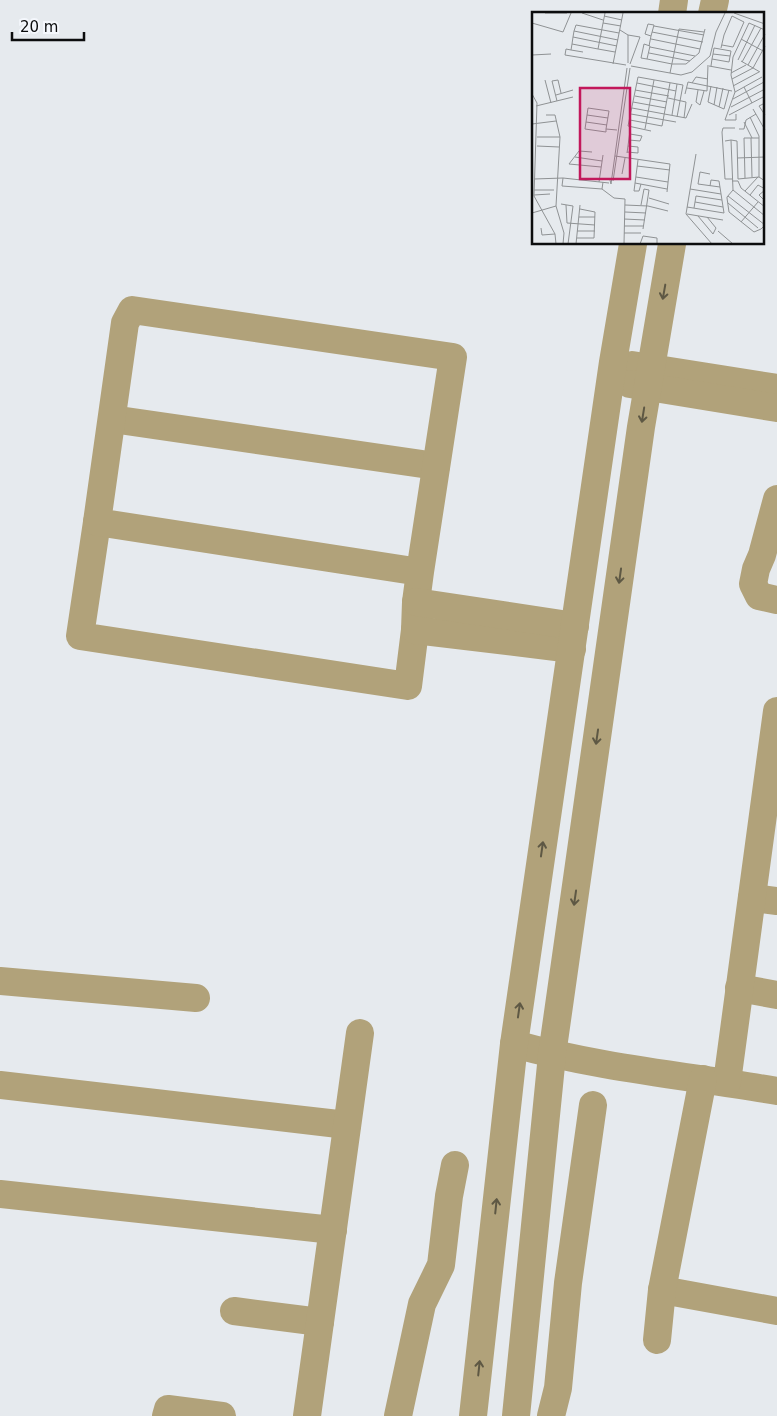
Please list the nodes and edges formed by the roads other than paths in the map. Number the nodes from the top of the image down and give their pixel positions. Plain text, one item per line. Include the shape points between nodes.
1 (633, 245) edge
2 (672, 245) edge
3 (612, 372) junction
4 (649, 377) junction
5 (777, 388) edge
6 (777, 408) edge
7 (112, 419) junction
8 (436, 466) junction
9 (777, 499) edge
10 (97, 522) junction
11 (420, 572) junction
12 (777, 600) edge
13 (416, 602) junction
14 (415, 630) junction
15 (573, 637) junction
16 (777, 711) edge
17 (771, 807) edge
18 (764, 899) edge
19 (0, 981) edge
20 (739, 988) junction
21 (777, 995) edge
22 (196, 998) dead end
23 (360, 1033) dead end
24 (514, 1044) junction
25 (552, 1055) junction
26 (715, 1081) junction
27 (0, 1085) edge
28 (777, 1091) edge
29 (593, 1105) dead end
30 (347, 1126) junction
31 (455, 1165) dead end
32 (0, 1194) edge
33 (333, 1230) junction
34 (491, 1252) junction
35 (532, 1257) junction
36 (662, 1290) junction
37 (234, 1311) dead end
38 (777, 1311) edge
39 (320, 1322) junction
40 (657, 1340) dead end
41 (166, 1416) edge
42 (222, 1416) edge
43 (307, 1416) edge
44 (398, 1416) edge
45 (473, 1416) edge
46 (516, 1416) edge
47 (551, 1416) edge

1 - 3 street
2 -> 4 street
3 - 4 street
3 - 15 street
4 - 5 street
4 - 6 street
4 -> 25 street
7 - 8 street
7 - 8 street via 125,323 132,310 453,357
7 - 10 street
8 - 11 street
9 - 12 street via 753,584 759,596
10 - 11 street
10 - 14 street via 80,636 408,686
11 - 13 street
13 - 14 street
13 - 15 street
14 - 15 street
24 -> 15 street
16 - 17 street
17 - 18 street
18 - 20 street
19 - 22 street
20 - 21 street
20 - 26 street
23 - 30 street
24 - 25 street
34 -> 24 street
25 - 26 street
25 - 35 street
26 - 28 street
26 - 36 street
27 - 30 street
29 - 47 street via 568,1284 558,1388
30 - 33 street
31 - 44 street via 441,1266 422,1304
32 - 33 street
33 - 39 street
34 - 35 street
45 -> 34 street
35 - 46 street
36 - 38 street
36 - 40 street
37 - 39 street
39 - 43 street
41 - 42 street via 168,1409

